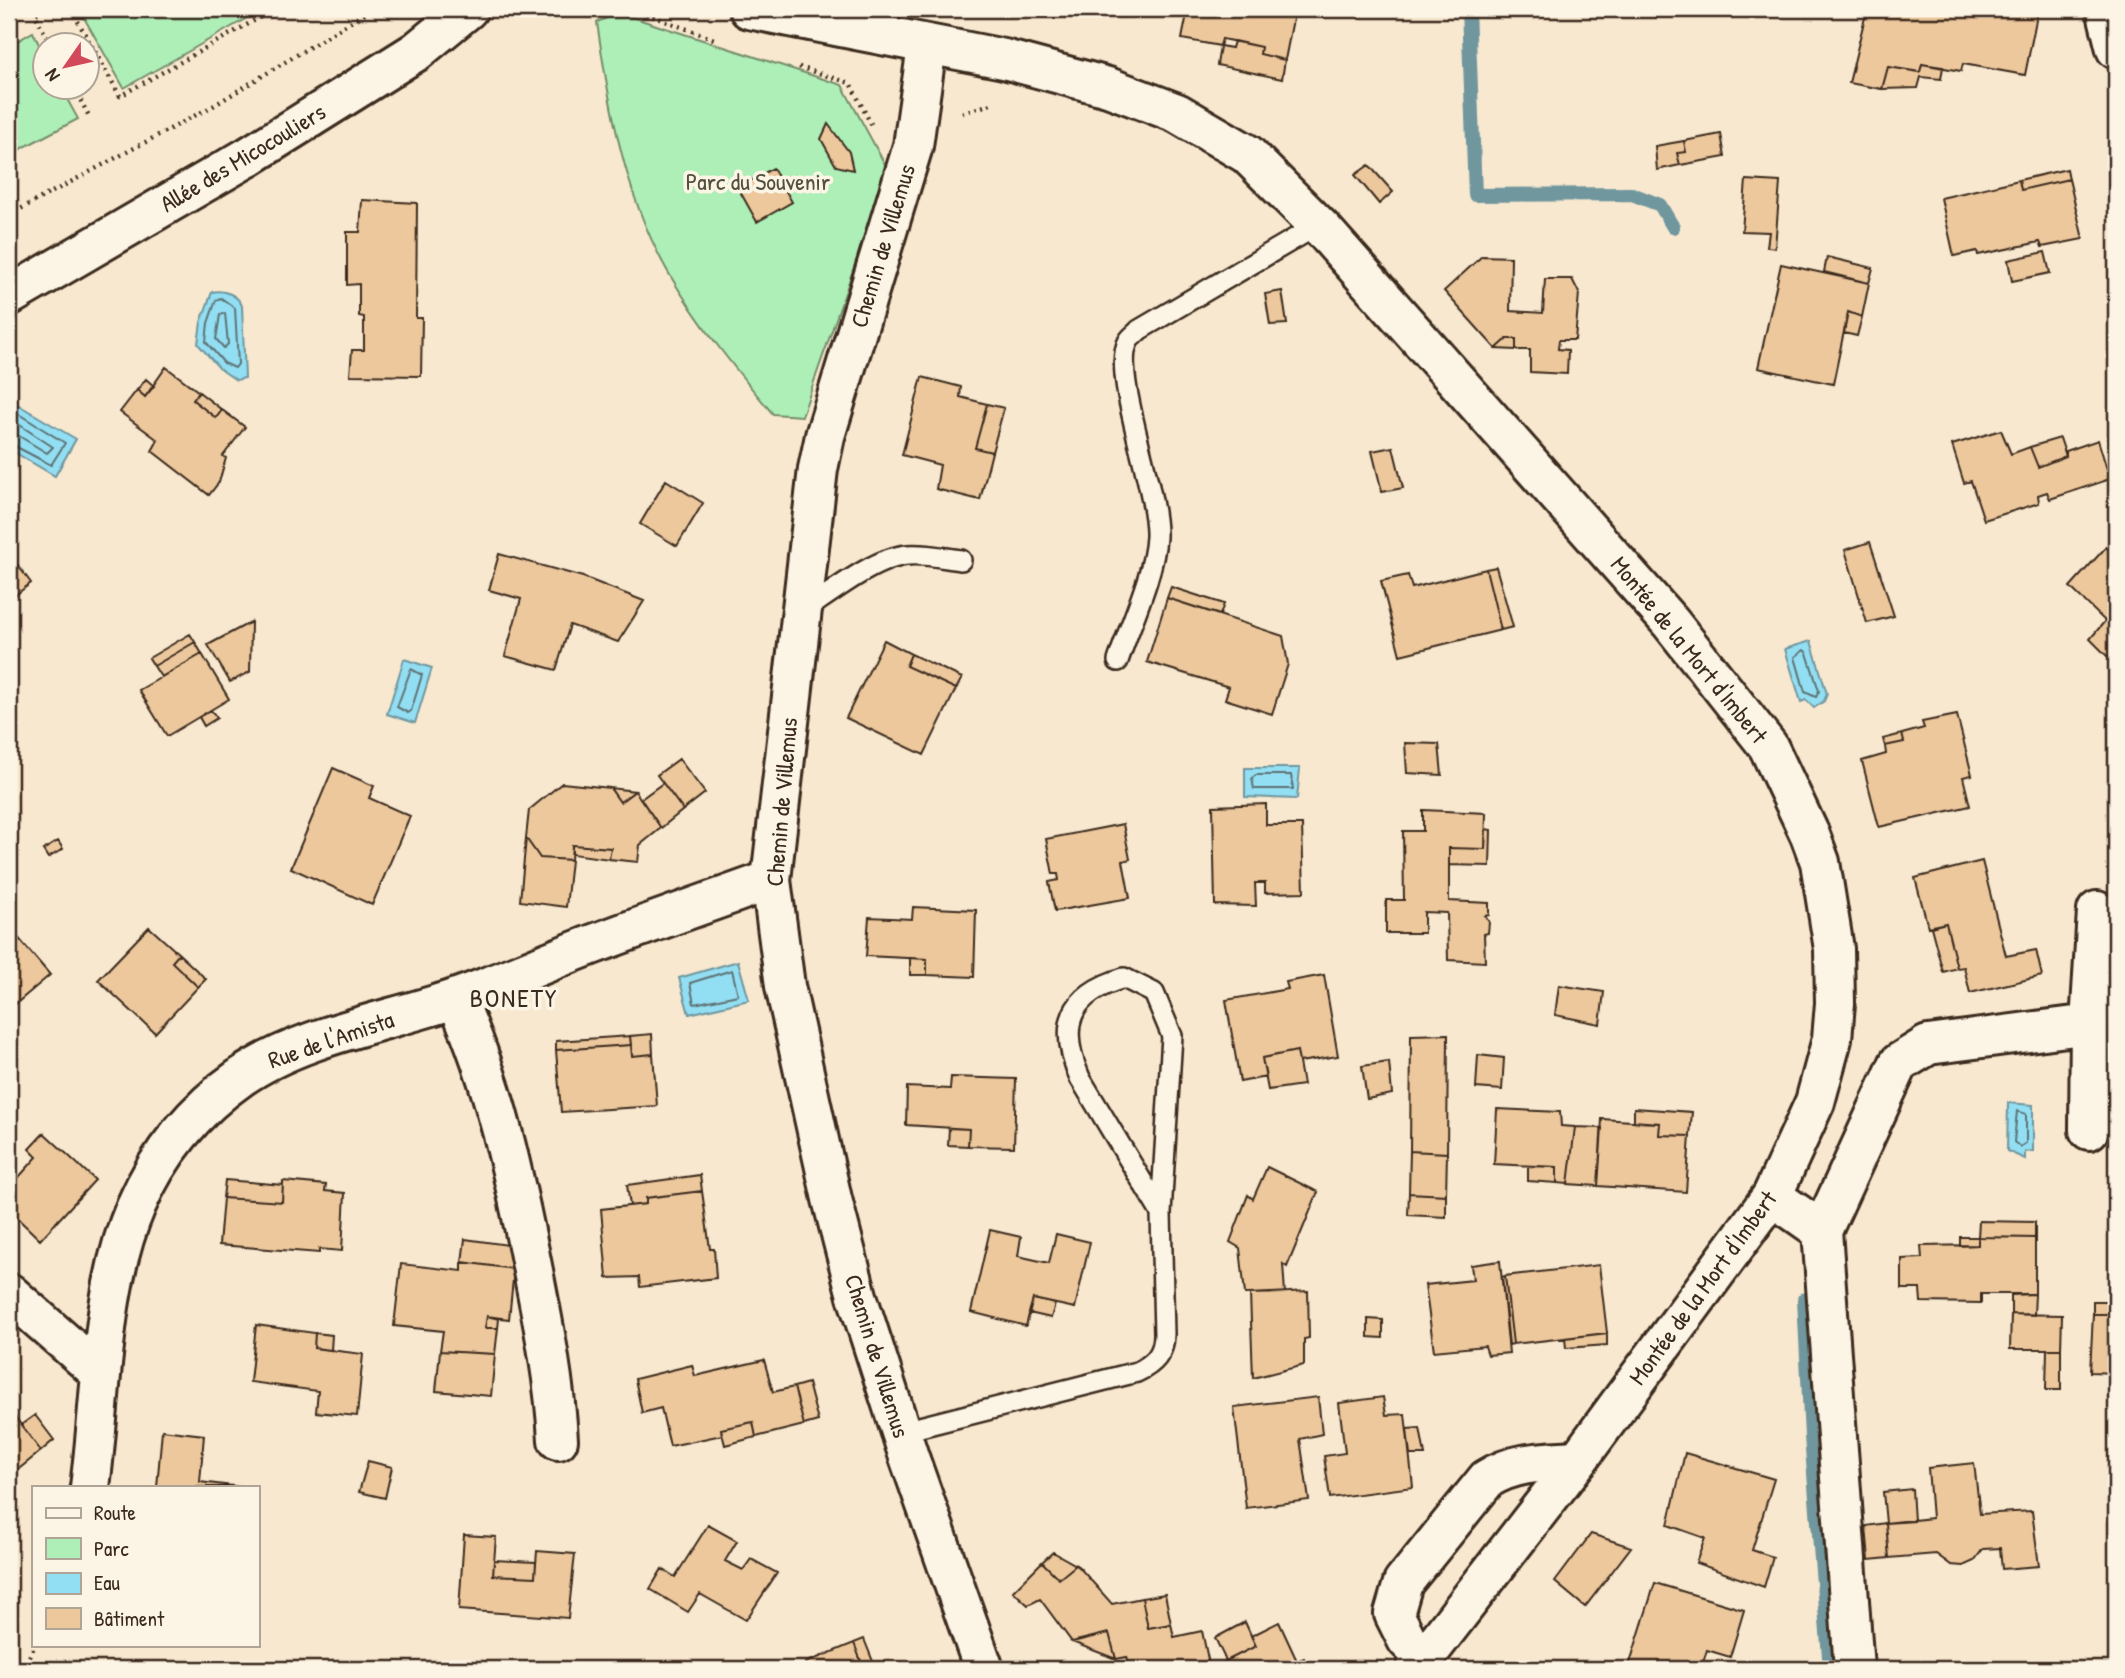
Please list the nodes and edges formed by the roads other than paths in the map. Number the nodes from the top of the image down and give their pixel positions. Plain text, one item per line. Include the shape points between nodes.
1 (468, 9) edge
2 (749, 9) edge
3 (2106, 9) edge
4 (869, 21) edge
5 (927, 46) junction
6 (2116, 49) edge
7 (1318, 225) junction
8 (9, 296) edge
9 (961, 560) dead end
10 (802, 612) junction
11 (1118, 661) dead end
12 (771, 880) junction
13 (2097, 911) dead end
14 (456, 998) junction
15 (2090, 1024) junction
16 (2089, 1130) dead end
17 (1772, 1196) junction
18 (1161, 1213) junction
19 (1822, 1231) junction
20 (9, 1293) edge
21 (100, 1373) junction
22 (900, 1432) junction
23 (558, 1440) dead end
24 (1578, 1460) junction
25 (90, 1486) edge
26 (1420, 1663) edge
27 (984, 1669) edge
28 (1854, 1669) edge

1 - 8 street, Allée des Micocouliers via 417,51 259,150
2 - 4 street, Montée de la Mort d'Imbert
3 - 6 street
4 - 5 street, Montée de la Mort d'Imbert
5 - 7 street, Montée de la Mort d'Imbert via 1074,78 1177,113 1247,154
5 - 10 street, Chemin de Villemus via 919,114 903,184 825,436
7 - 11 lane via 1139,330 1128,341 1124,380 1144,457 1156,535 1154,556
7 - 17 street, Montée de la Mort d'Imbert via 1671,623 1754,725 1787,781 1820,862 1834,949 1835,1003 1832,1039 1815,1102
9 - 10 lane via 897,557
10 - 12 street, Chemin de Villemus
12 - 14 street, Rue de l'Amista
12 - 22 street, Chemin de Villemus via 785,986 832,1199
13 - 15 street
14 - 21 street, Rue de l'Amista via 268,1060 189,1120 136,1206 120,1256
14 - 23 street via 489,1089 522,1213 544,1326
15 - 16 street
15 - 19 street via 1928,1045 1907,1056 1899,1063
17 - 19 street
17 - 24 street, Montée de la Mort d'Imbert
18 - 18 lane via 1172,1036 1154,992 1124,978 1099,987 1077,1004 1070,1020 1072,1059
18 - 22 lane via 1164,1343 1148,1367
19 - 28 street
20 - 21 street
21 - 25 street, Rue de l'Amista
22 - 27 street, Chemin de Villemus
24 - 26 street, Montée de la Mort d'Imbert
24 - 26 street via 1520,1464 1487,1479 1403,1583 1394,1614

